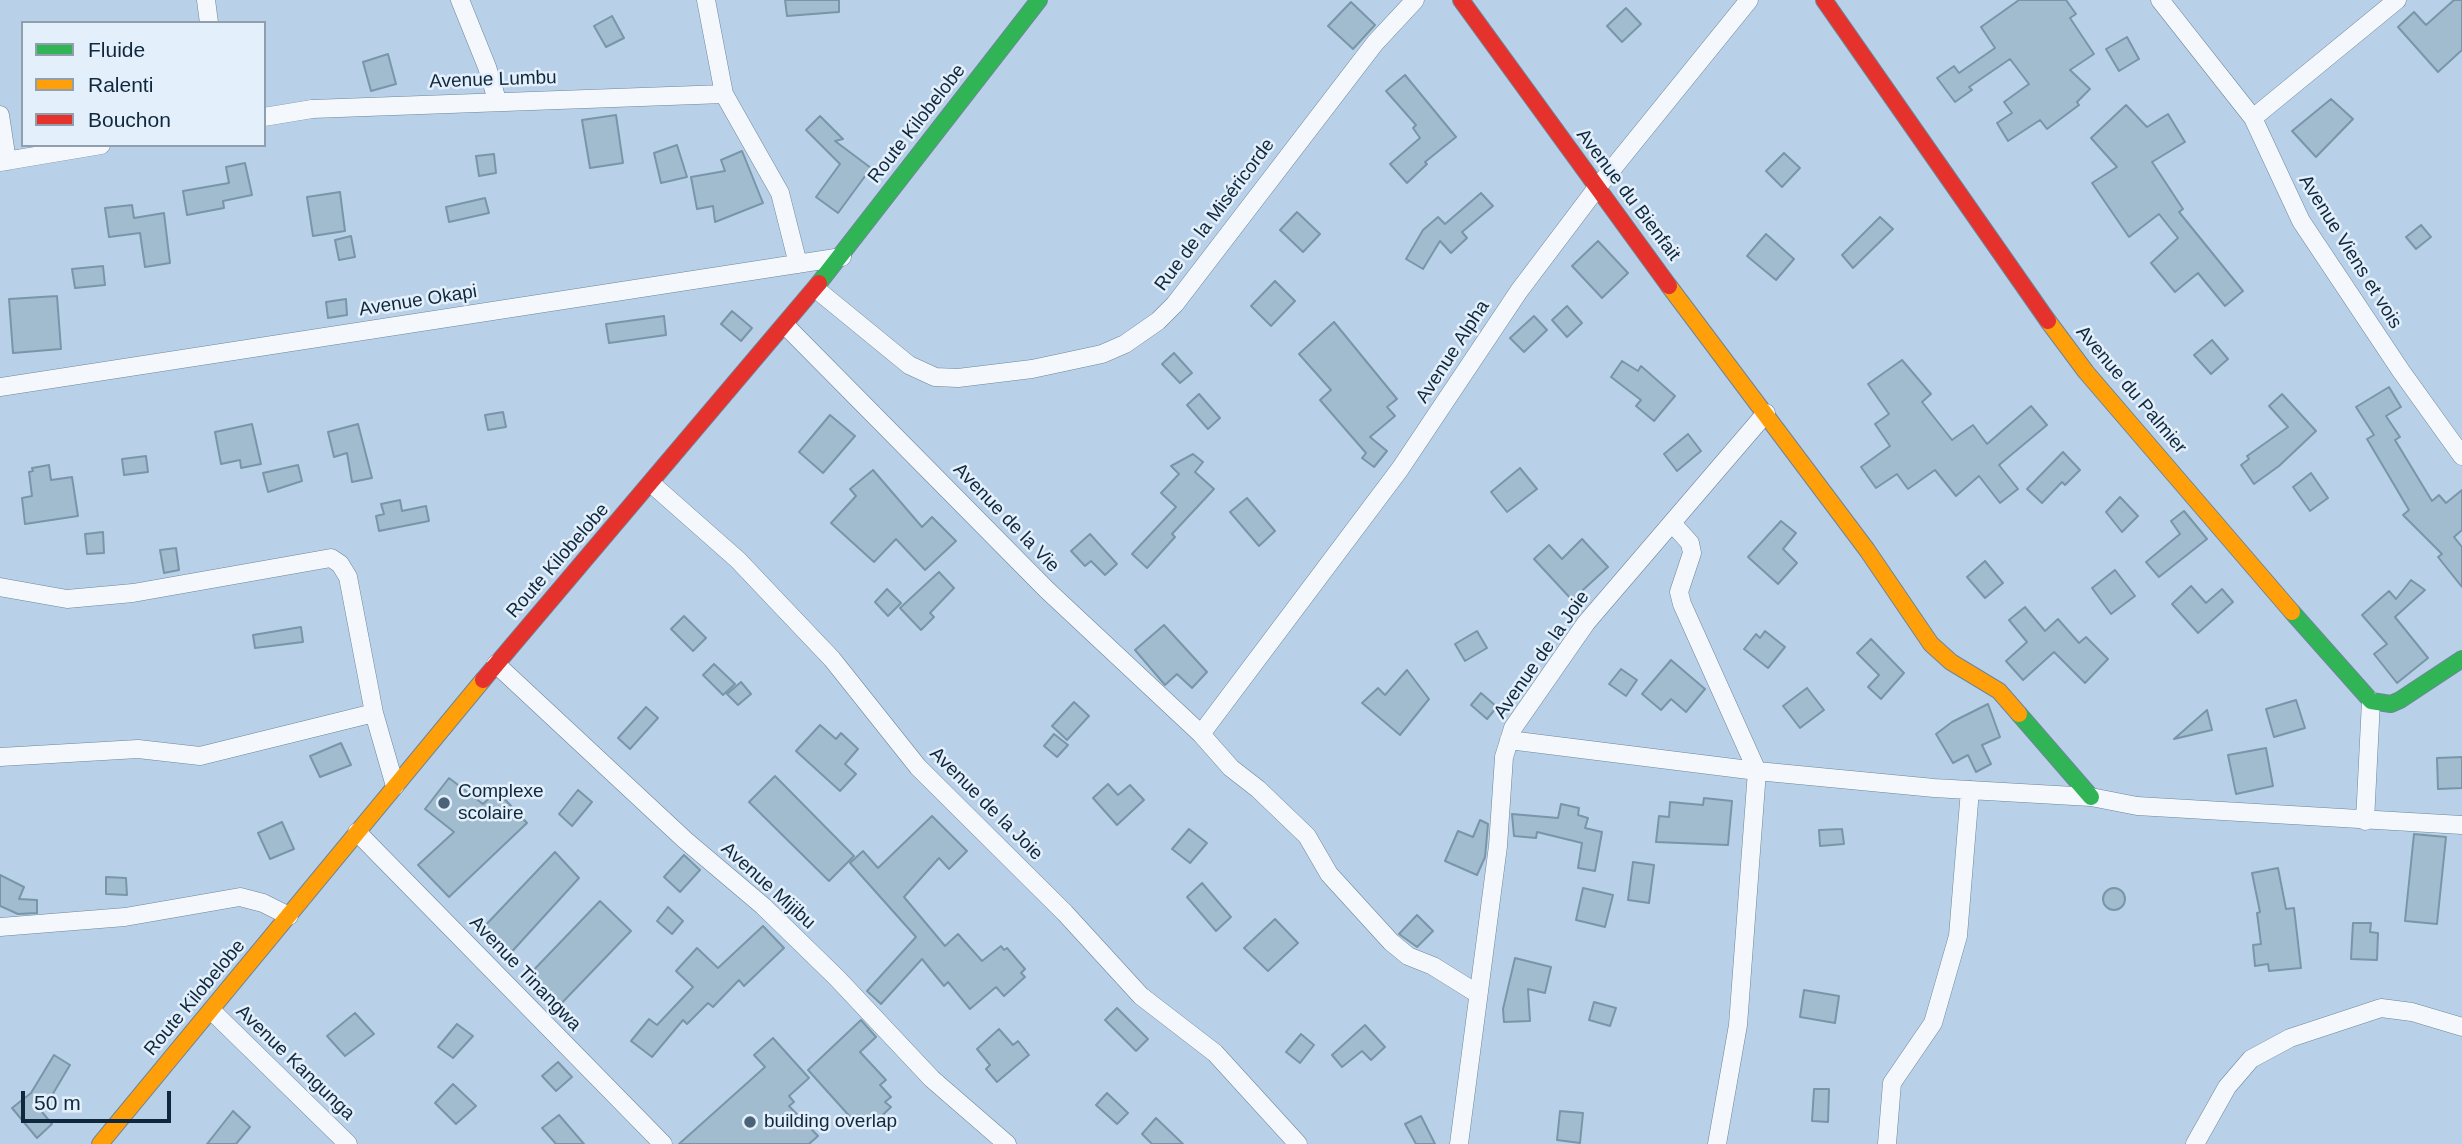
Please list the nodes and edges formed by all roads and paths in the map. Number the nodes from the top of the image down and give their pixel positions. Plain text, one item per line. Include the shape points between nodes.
1 (206, 0) edge
2 (460, 0) edge
3 (706, 0) edge
4 (1039, 0) edge
5 (1415, 0) edge
6 (1461, 0) edge
7 (1749, 0) edge
8 (1824, 0) edge
9 (2160, 0) edge
10 (2398, 0) edge
11 (209, 21) edge
12 (724, 94) junction
13 (497, 100) junction
14 (0, 115) edge
15 (266, 117) edge
16 (2253, 118) junction
17 (90, 147) edge
18 (4, 162) edge
19 (1596, 189) junction
20 (842, 257) junction
21 (798, 264) junction
22 (816, 289) junction
23 (786, 326) junction
24 (0, 387) edge
25 (1766, 413) junction
26 (2462, 456) edge
27 (653, 485) junction
28 (1672, 523) junction
29 (0, 587) edge
30 (2462, 659) edge
31 (496, 664) junction
32 (2371, 701) junction
33 (374, 713) junction
34 (1201, 734) junction
35 (1509, 740) junction
36 (0, 757) edge
37 (1757, 771) junction
38 (395, 786) junction
39 (1970, 790) junction
40 (2091, 797) junction
41 (2365, 821) junction
42 (2462, 825) edge
43 (357, 832) junction
44 (289, 916) junction
45 (0, 927) edge
46 (1478, 994) junction
47 (212, 1011) junction
48 (2462, 1027) edge
49 (100, 1144) edge
50 (348, 1144) edge
51 (663, 1144) edge
52 (1007, 1144) edge
53 (1298, 1144) edge
54 (1459, 1144) edge
55 (1717, 1144) edge
56 (1887, 1144) edge
57 (2196, 1144) edge

1 - 11 street
2 - 13 street
3 - 12 street
4 - 20 street, Route Kilobelobe
5 - 22 street, Rue de la Miséricorde via 1367,54 1175,304 1125,344 1102,354 1032,369 935,377 909,365
6 - 19 street, Avenue du Bienfait
7 - 19 street, Avenue Alpha
8 - 32 street, Avenue du Palmier via 1994,248 2086,372
9 - 16 street, Avenue Viens et vois
10 - 16 street
12 - 13 street, Avenue Lumbu
12 - 21 street via 780,193
13 - 15 street, Avenue Lumbu via 312,109
14 - 18 street
16 - 26 street, Avenue Viens et vois via 2301,221
17 - 18 street
19 - 25 street, Avenue du Bienfait
19 - 34 street, Avenue Alpha via 1519,291 1400,469
20 - 21 street, Avenue Okapi
20 - 22 street, Route Kilobelobe
21 - 24 street, Avenue Okapi
22 - 23 street, Route Kilobelobe
23 - 27 street, Route Kilobelobe
23 - 34 street, Avenue de la Vie via 1046,590
25 - 28 street, Avenue de la Joie
25 - 40 street, Avenue du Bienfait via 1931,644 1999,691
27 - 31 street, Route Kilobelobe
27 - 53 street, Avenue de la Joie via 775,598 832,659 918,767 1141,996 1214,1053
28 - 35 street, Avenue de la Joie via 1586,623 1520,715
28 - 37 street via 1690,543 1692,554 1679,592 1682,604
29 - 33 street via 67,599 159,589 331,558 348,577
30 - 32 street via 2400,700 2390,704
31 - 38 street, Route Kilobelobe
31 - 52 street, Avenue Mijibu via 762,906 932,1079
32 - 41 street
33 - 36 street via 200,756 138,749
33 - 38 street
34 - 46 street, Avenue de la Vie via 1231,768 1307,836 1329,874 1391,942
35 - 37 street
35 - 46 street, Avenue de la Joie
37 - 39 street
37 - 55 street via 1738,1025
38 - 43 street, Route Kilobelobe
39 - 40 street
39 - 56 street via 1958,936 1933,1023 1892,1083
40 - 41 street via 2137,806
41 - 42 street
43 - 44 street, Route Kilobelobe
43 - 51 street, Avenue Tinangwa
44 - 45 street via 240,897 125,917
44 - 47 street, Route Kilobelobe
46 - 54 street, Avenue de la Joie
47 - 49 street, Route Kilobelobe
47 - 50 street, Avenue Kangunga
48 - 57 street via 2381,1008 2290,1038 2251,1059 2227,1087

